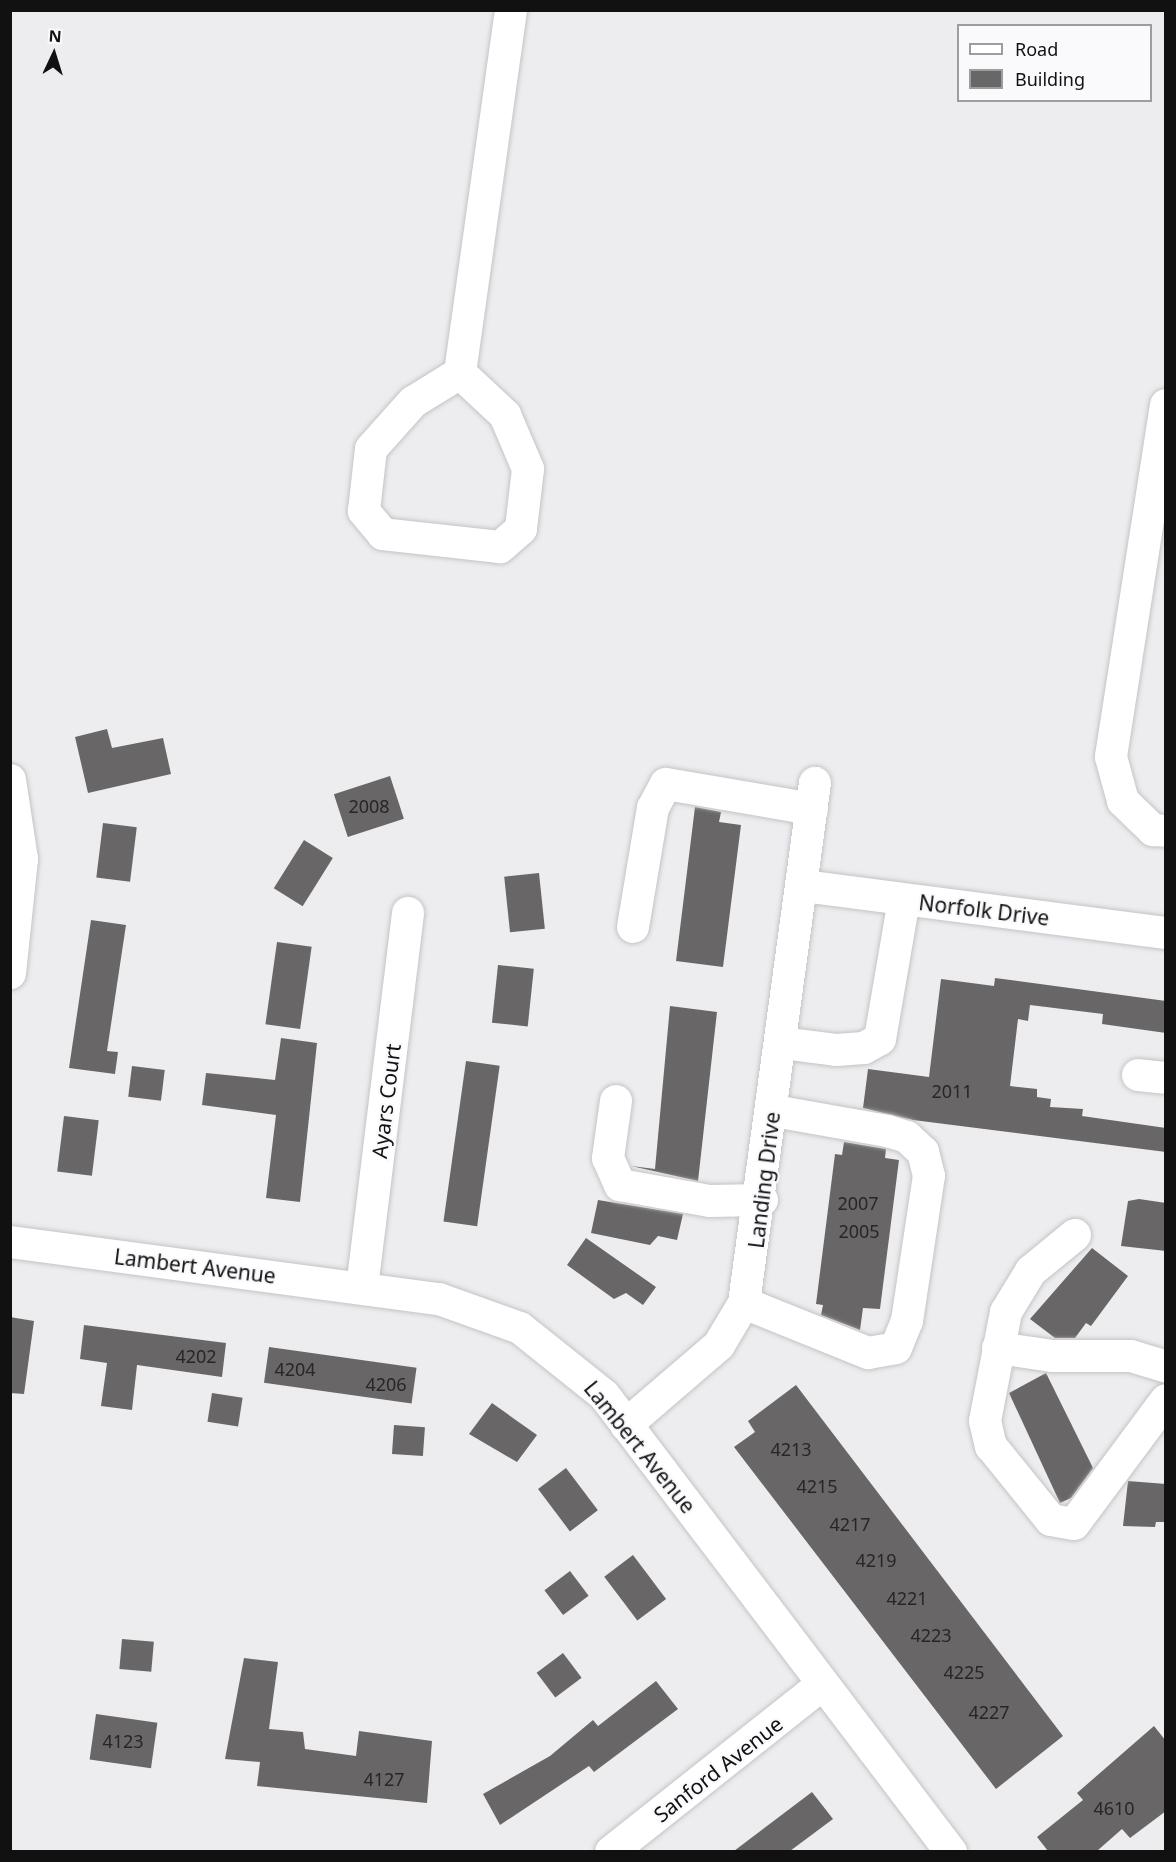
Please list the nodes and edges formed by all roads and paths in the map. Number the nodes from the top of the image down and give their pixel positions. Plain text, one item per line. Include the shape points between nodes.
1 (511, 10) edge
2 (460, 373) junction
3 (1166, 405) edge
4 (10, 780) edge
5 (1166, 831) edge
6 (802, 886) junction
7 (904, 900) junction
8 (408, 913) dead end
9 (633, 927) dead end
10 (1166, 933) edge
11 (10, 974) edge
12 (782, 1043) junction
13 (616, 1101) dead end
14 (773, 1111) junction
15 (762, 1200) junction
16 (1076, 1235) dead end
17 (10, 1242) edge
18 (362, 1288) junction
19 (744, 1303) junction
20 (998, 1348) junction
21 (1166, 1367) edge
22 (1166, 1400) edge
23 (626, 1425) junction
24 (823, 1684) junction
25 (611, 1851) edge
26 (951, 1851) edge

1 - 2 street
2 - 2 street via 505,416 528,469 521,529 500,547 383,534 364,511 371,449 413,402
3 - 5 street via 1112,756 1123,801 1153,830
4 - 11 street via 22,859
6 - 7 street, Norfolk Drive
6 - 9 street, Landing Drive via 813,796 666,784 653,808
6 - 12 street, Landing Drive
7 - 10 street, Norfolk Drive
7 - 12 street via 880,1038 864,1048 836,1050
8 - 18 street, Ayars Court
12 - 14 street, Landing Drive
13 - 15 street via 608,1158 620,1185 710,1201
14 - 15 street, Landing Drive
14 - 19 street via 907,1137 923,1152 929,1176 907,1321 896,1348 868,1353
15 - 19 street, Landing Drive
16 - 20 street via 1031,1271 1006,1312
17 - 18 street, Lambert Avenue
18 - 23 street, Lambert Avenue via 463,1304 520,1328 604,1395
19 - 23 street, Landing Drive via 718,1345
20 - 21 street via 1053,1356 1131,1356
20 - 22 street via 985,1421 991,1446 1051,1520 1062,1525 1082,1519
23 - 24 street, Lambert Avenue
24 - 25 street, Sanford Avenue
24 - 26 street, Lambert Avenue

